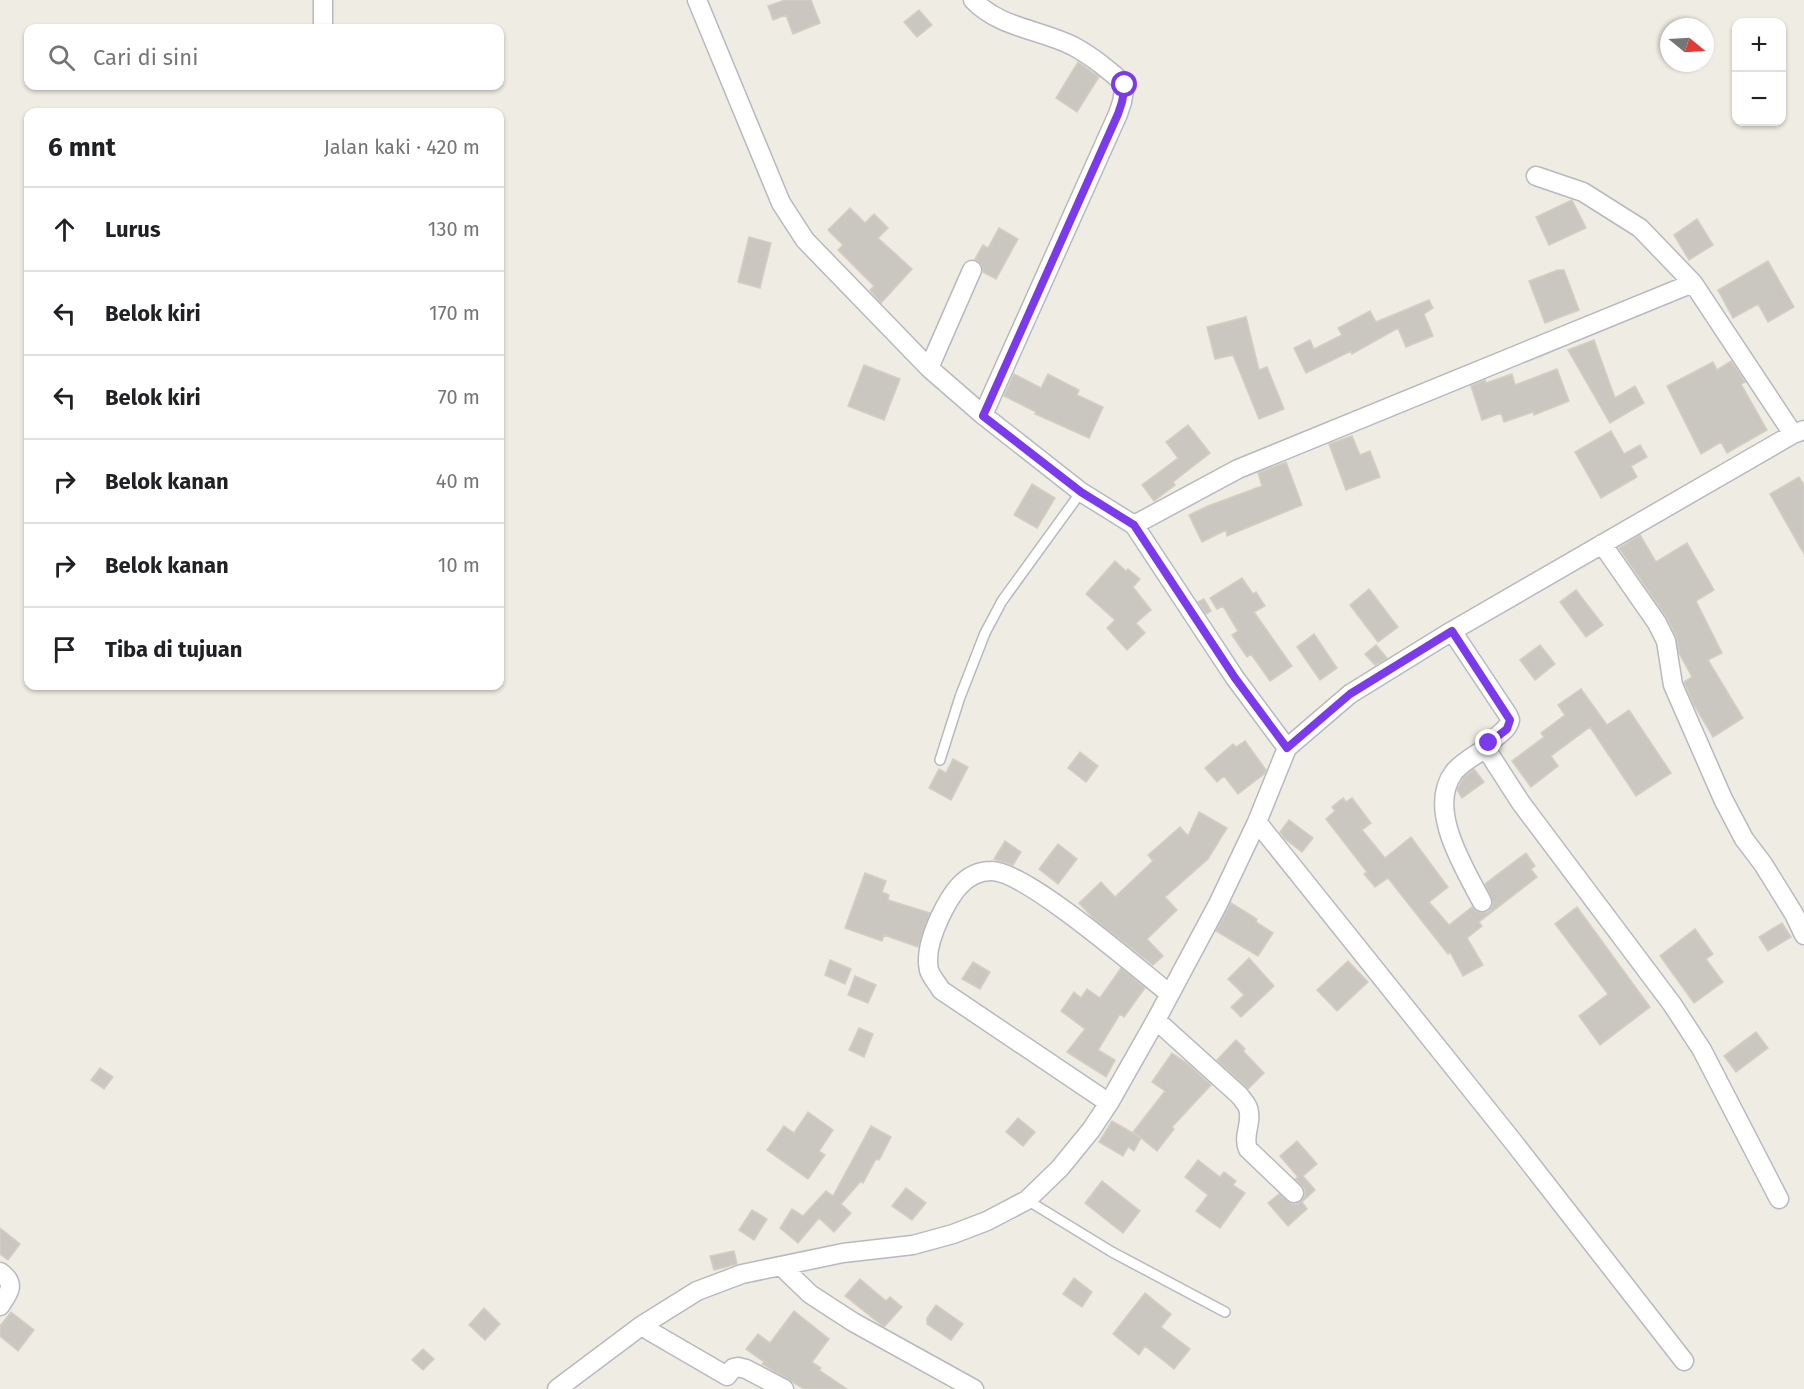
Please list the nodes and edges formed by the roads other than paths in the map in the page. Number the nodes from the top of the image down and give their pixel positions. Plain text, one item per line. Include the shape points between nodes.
1 (323, 0) edge
2 (696, 0) edge
3 (973, 0) edge
4 (323, 24) edge
5 (1536, 176) dead end
6 (972, 270) dead end
7 (1693, 283) junction
8 (929, 368) junction
9 (983, 416) junction
10 (1798, 432) edge
11 (1081, 492) junction
12 (1134, 525) junction
13 (1602, 544) junction
14 (1452, 631) junction
15 (1488, 747) junction
16 (1287, 748) junction
17 (940, 760) dead end
18 (1257, 822) junction
19 (1482, 902) dead end
20 (1804, 935) edge
21 (1170, 994) junction
22 (1156, 1020) junction
23 (1109, 1103) junction
24 (1294, 1192) dead end
25 (1779, 1199) dead end
26 (1027, 1200) junction
27 (782, 1267) junction
28 (0, 1272) edge
29 (0, 1306) edge
30 (1225, 1312) dead end
31 (642, 1326) junction
32 (1684, 1361) dead end
33 (723, 1382) edge
34 (557, 1389) edge
35 (784, 1389) edge
36 (974, 1389) edge

1 - 4 street
2 - 8 street via 781,203 805,240
3 - 9 street via 996,19 1073,46 1125,85 1118,114
5 - 7 street via 1583,192 1640,228
6 - 8 street
7 - 10 street
7 - 12 street via 1238,469
8 - 9 street
9 - 11 street
10 - 13 street
11 - 12 street
11 - 17 lane via 1002,601 985,633
12 - 16 street via 1235,678
13 - 14 street
13 - 20 street via 1657,623 1666,641 1673,685 1723,799
14 - 15 street via 1510,720 1507,729
14 - 16 street via 1350,694
15 - 19 street via 1454,772 1445,796 1452,843
15 - 25 street via 1521,803 1702,1050
16 - 18 street
18 - 21 street
18 - 32 street
21 - 22 street
21 - 23 street via 1061,908 1009,875 992,870 975,874 960,884 946,904 928,955 929,971 941,990
22 - 23 street
22 - 24 street via 1239,1095 1249,1116 1245,1140 1248,1149
23 - 26 street via 1060,1168
26 - 27 street via 987,1221 913,1245
26 - 30 lane via 1112,1252
27 - 31 street via 742,1274 697,1292
27 - 36 street via 810,1294 853,1322
28 - 29 street via 10,1284
31 - 33 street
31 - 34 street
33 - 35 street via 733,1368 742,1367

